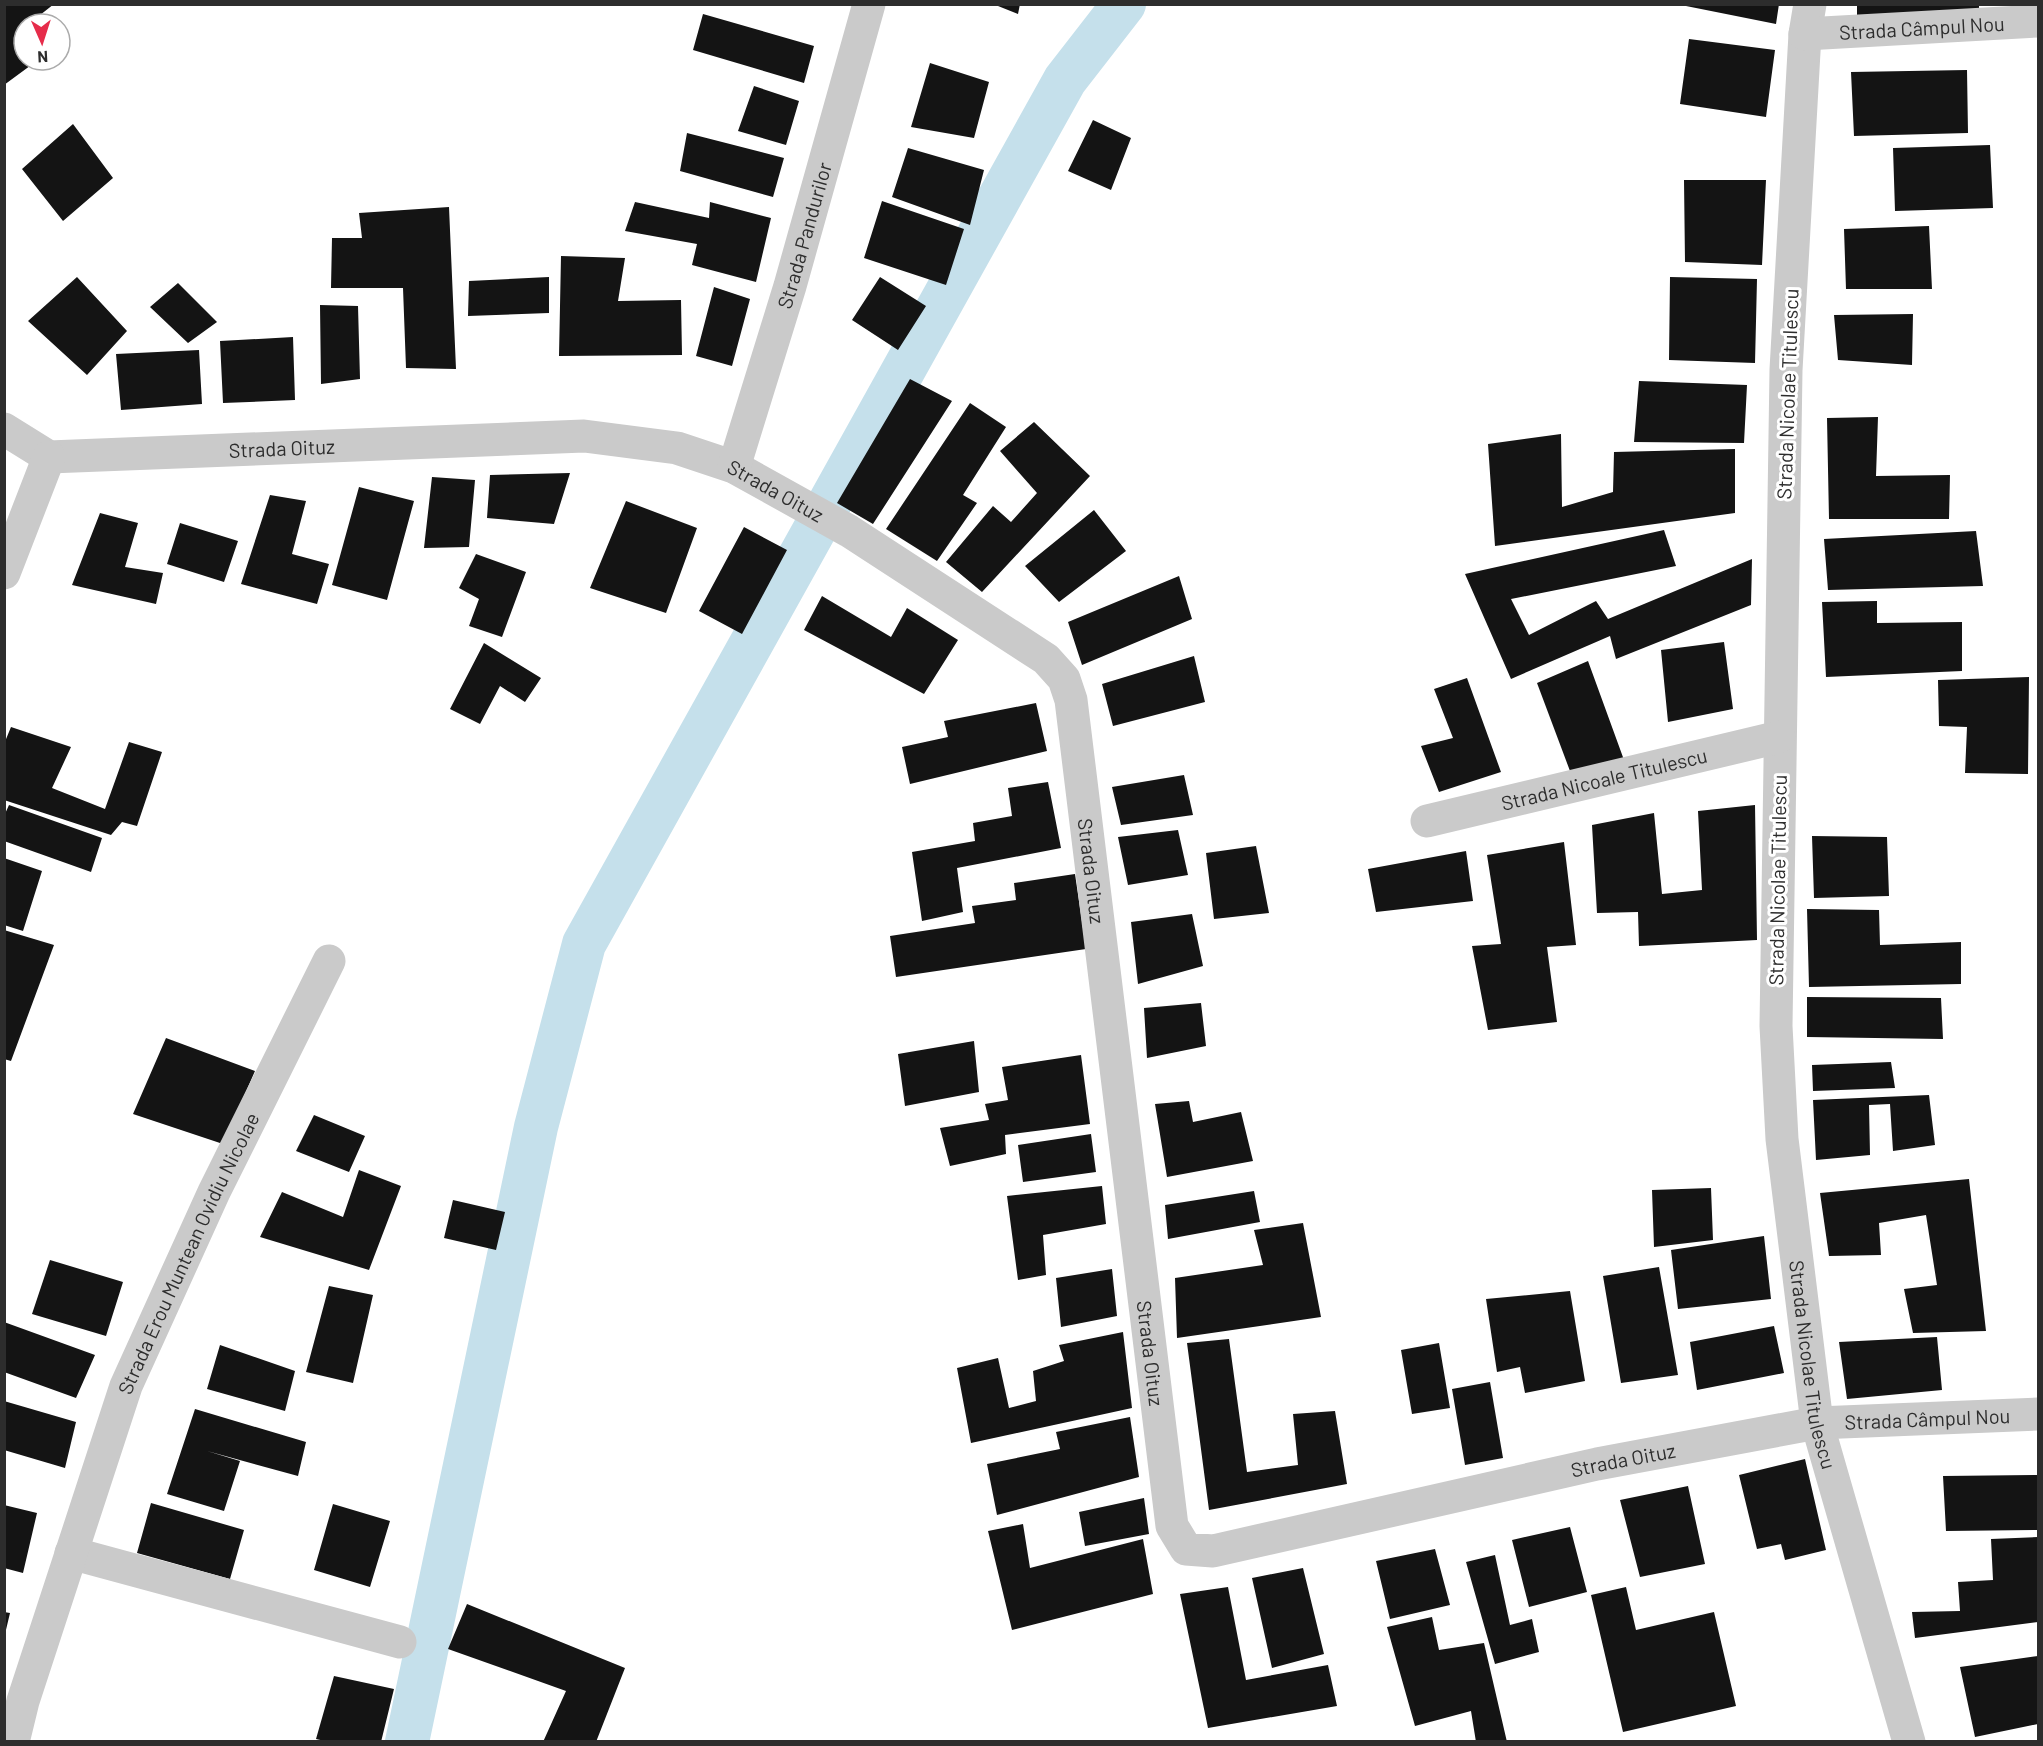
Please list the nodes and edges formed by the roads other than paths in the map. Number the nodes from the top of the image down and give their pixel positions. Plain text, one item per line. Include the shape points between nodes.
1 (868, 4) edge
2 (1808, 19) edge
3 (2038, 21) edge
4 (4, 429) edge
5 (49, 457) junction
6 (734, 467) junction
7 (4, 573) edge
8 (1779, 737) junction
9 (1427, 821) dead end
10 (329, 961) dead end
11 (2038, 1414) edge
12 (1816, 1423) junction
13 (71, 1553) junction
14 (400, 1642) dead end
15 (13, 1742) edge
16 (1909, 1742) edge

1 - 6 street, Strada Pandurilor via 790,286
2 - 3 street, Strada Câmpul Nou
2 - 8 street, Strada Nicolae Titulescu via 1786,370
4 - 5 street
5 - 6 street, Strada Oituz via 584,436 677,448
5 - 7 street
6 - 12 street, Strada Oituz via 849,531 1046,659 1064,679 1071,700 1172,1526 1186,1549 1213,1551 1596,1464
8 - 9 street, Strada Nicoale Titulescu
8 - 12 street, Strada Nicolae Titulescu via 1776,1026 1782,1139
10 - 13 street, Strada Erou Muntean Ovidiu Nicolae via 214,1192 126,1386
11 - 12 street, Strada Câmpul Nou
12 - 16 street, Strada Nicolae Titulescu
13 - 14 street
13 - 15 street, Strada Erou Muntean Ovidiu Nicolae

